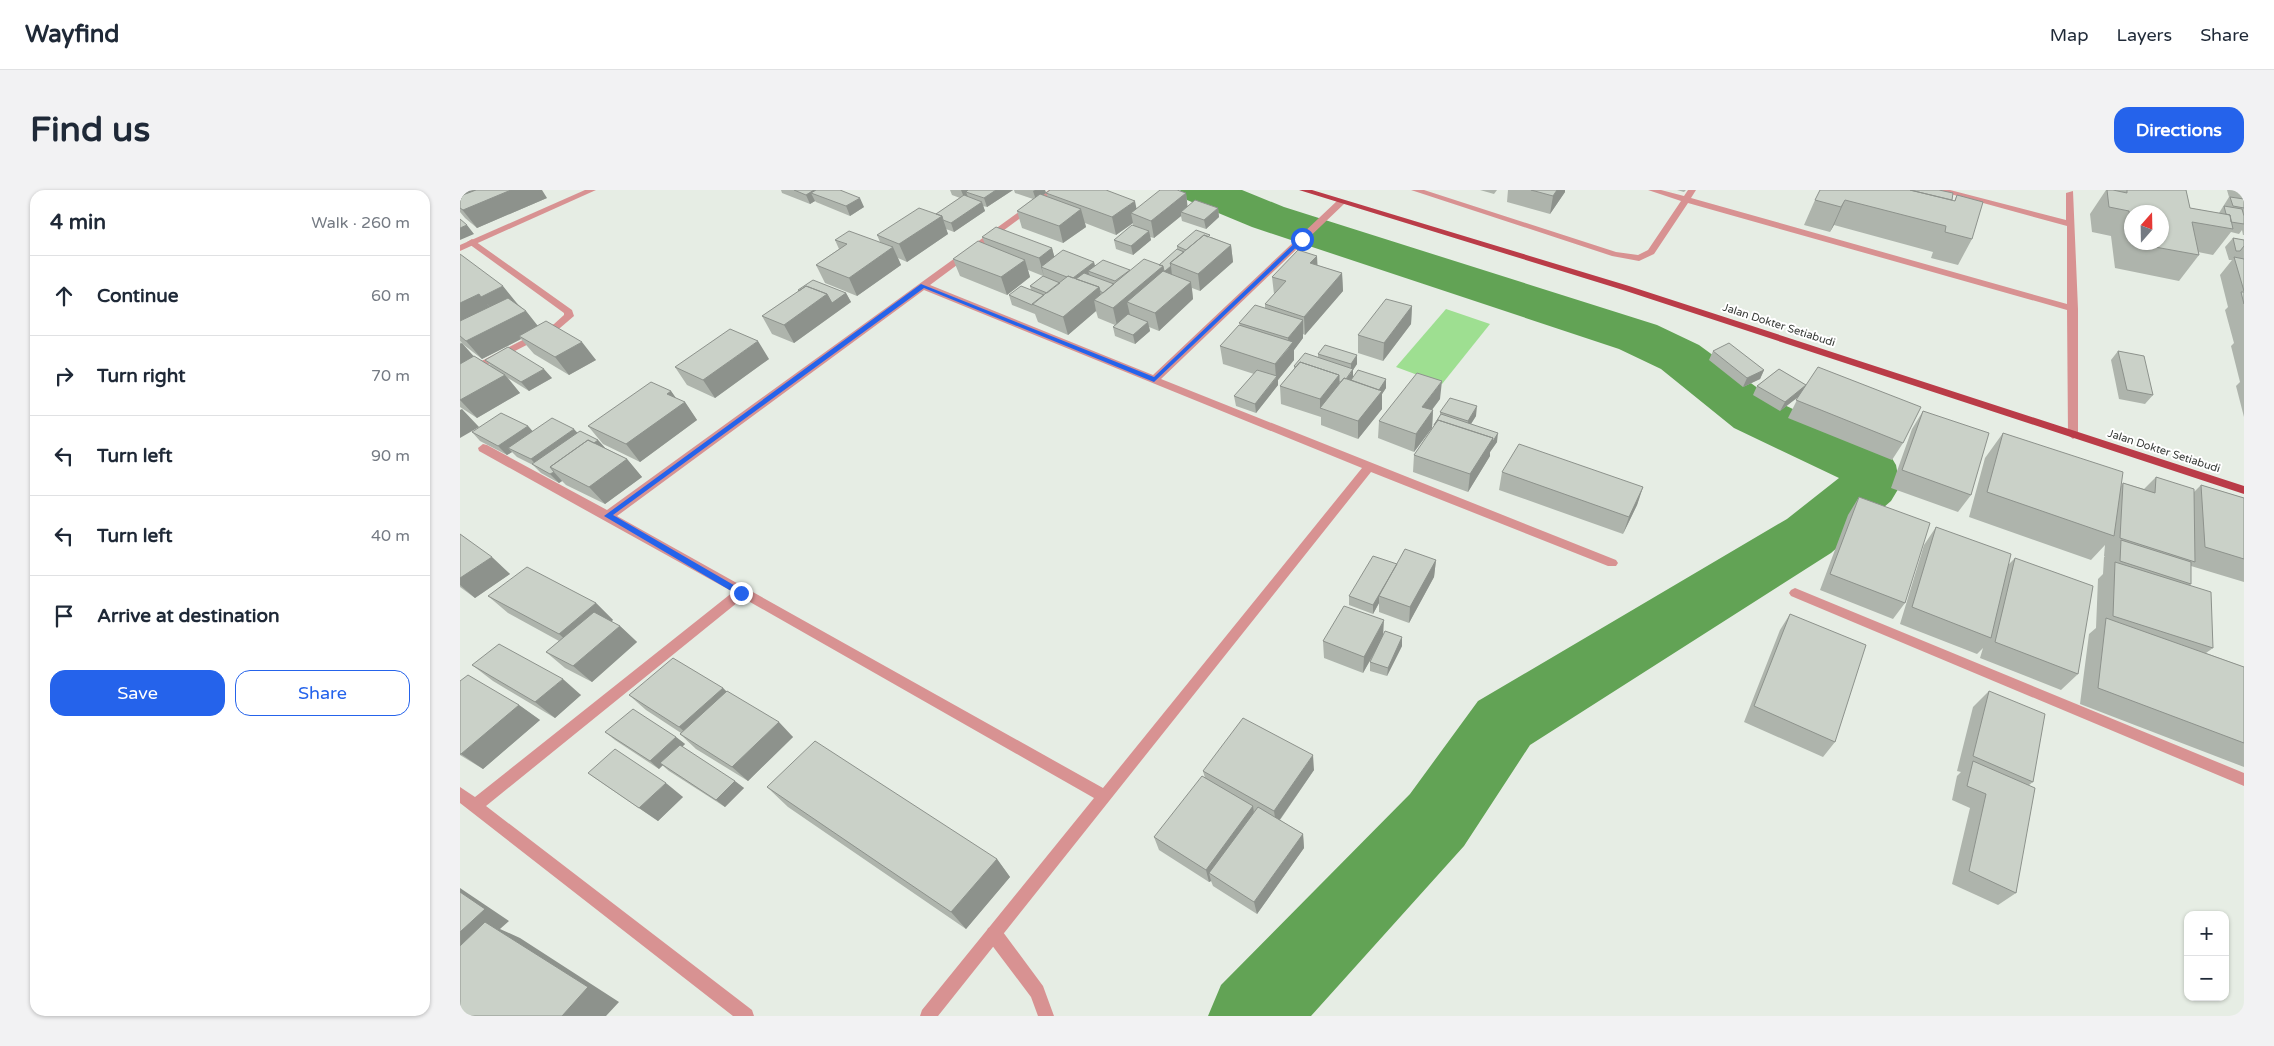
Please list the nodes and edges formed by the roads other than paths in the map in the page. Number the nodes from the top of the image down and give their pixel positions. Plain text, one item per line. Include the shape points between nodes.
1 (592, 190) edge
2 (1054, 190) edge
3 (1303, 190) edge
4 (1415, 190) edge
5 (1652, 190) edge
6 (1692, 190) edge
7 (1940, 190) edge
8 (579, 192) edge
9 (1318, 192) edge
10 (2070, 192) dead end
11 (1685, 200) junction
12 (1341, 202) junction
13 (2071, 224) junction
14 (472, 242) junction
15 (460, 248) edge
16 (923, 286) junction
17 (2073, 309) junction
18 (460, 376) edge
19 (1154, 380) junction
20 (2074, 435) junction
21 (483, 448) edge
22 (1369, 467) junction
23 (2244, 491) edge
24 (608, 516) junction
25 (1612, 563) dead end
26 (741, 593) junction
27 (1795, 593) dead end
28 (2244, 780) edge
29 (460, 794) edge
30 (1104, 796) junction
31 (476, 805) junction
32 (994, 934) junction
33 (746, 1016) edge
34 (928, 1016) edge
35 (1046, 1016) edge

1 - 8 street
2 - 16 street
3 - 9 main road, Jalan Dokter Setiabudi
4 - 11 street via 1615,254 1638,258 1651,252
5 - 11 street
6 - 11 street
7 - 13 street
8 - 14 street
9 - 12 main road, Jalan Dokter Setiabudi
10 - 13 street
11 - 17 street
12 - 19 street
12 - 20 main road, Jalan Dokter Setiabudi via 1616,286
13 - 17 street
14 - 15 street
14 - 18 street via 569,312 569,316 557,326
16 - 19 street
16 - 24 street
17 - 20 street
19 - 22 street
20 - 23 main road, Jalan Dokter Setiabudi
21 - 24 street
22 - 25 street
22 - 30 street
24 - 26 street
26 - 30 street
26 - 31 street
27 - 28 street
29 - 31 street
30 - 32 street
31 - 33 street
32 - 34 street
32 - 35 street via 1037,992

